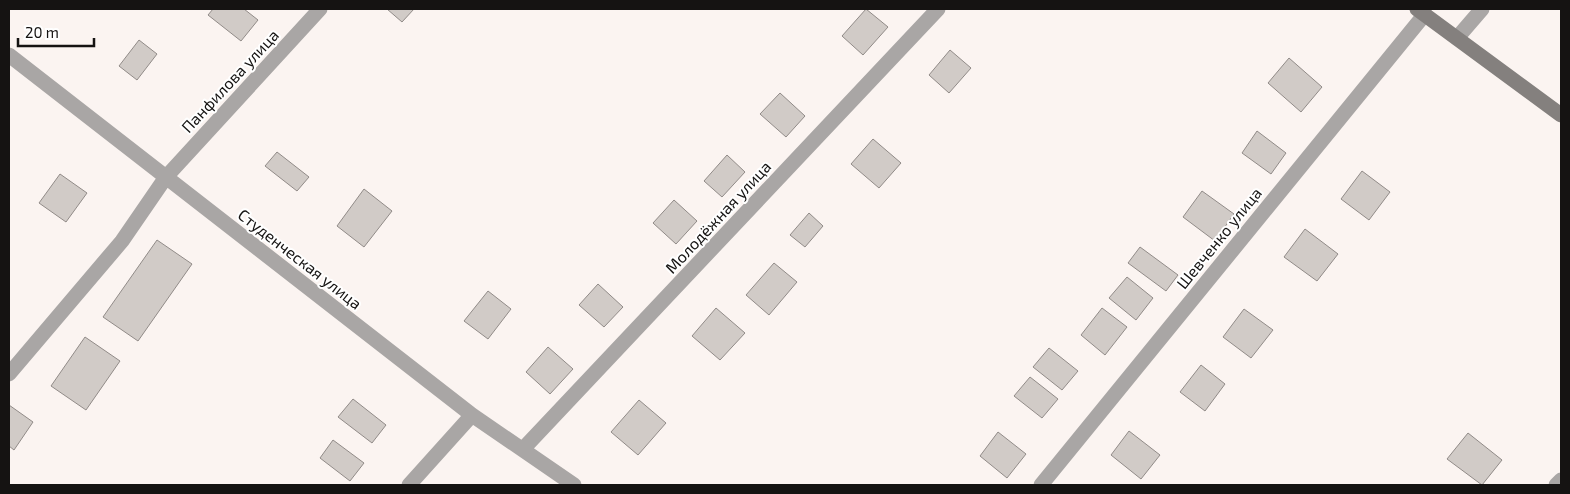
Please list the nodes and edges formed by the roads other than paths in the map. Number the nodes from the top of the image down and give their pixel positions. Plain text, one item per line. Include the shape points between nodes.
1 (320, 9) edge
2 (938, 9) edge
3 (1482, 9) edge
4 (1421, 11) edge
5 (1458, 38) junction
6 (9, 55) edge
7 (1561, 115) edge
8 (166, 177) junction
9 (9, 374) edge
10 (472, 415) junction
11 (523, 449) junction
12 (1561, 480) edge
13 (409, 485) edge
14 (574, 485) edge
15 (1041, 485) edge
16 (1556, 485) edge

1 - 8 street, Панфилова улица
2 - 11 street, Молодёжная улица
3 - 5 street
4 - 5 street
4 - 15 street, Шевченко улица
5 - 7 street
6 - 8 street, Студенческая улица
8 - 9 street, Панфилова улица via 122,241
8 - 10 street, Студенческая улица
10 - 11 street, Студенческая улица
10 - 13 street
11 - 14 street, Студенческая улица
12 - 16 street

